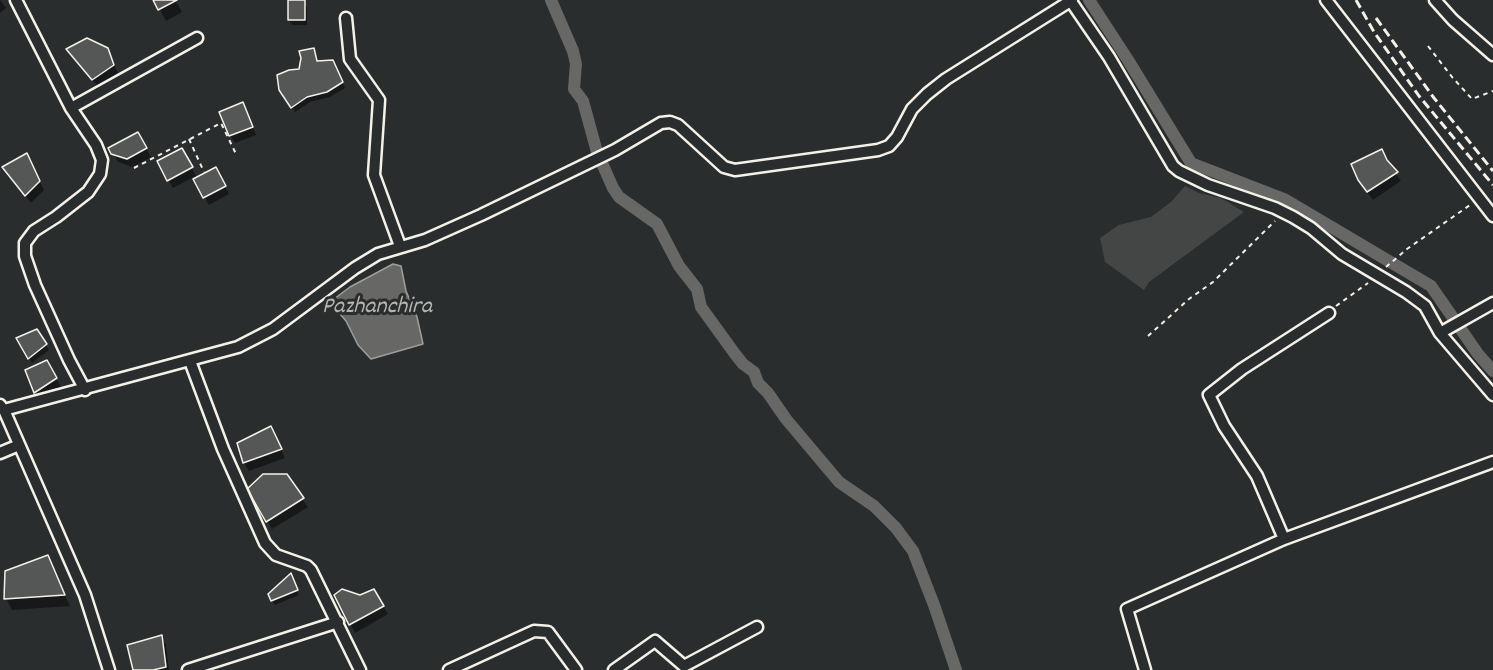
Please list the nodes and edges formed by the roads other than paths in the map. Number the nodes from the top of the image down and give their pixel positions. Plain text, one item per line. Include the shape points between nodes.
1 (16, 0) edge
2 (1071, 0) edge
3 (1326, 0) edge
4 (1435, 0) edge
5 (346, 18) dead end
6 (197, 38) dead end
7 (1493, 55) edge
8 (71, 108) junction
9 (1493, 216) edge
10 (400, 246) junction
11 (1493, 303) edge
12 (1329, 313) road end
13 (1440, 333) junction
14 (190, 361) junction
15 (85, 390) junction
16 (1493, 395) edge
17 (2, 407) edge
18 (19, 445) junction
19 (0, 453) edge
20 (1493, 462) edge
21 (1284, 539) junction
22 (338, 622) junction
23 (757, 627) dead end
24 (453, 669) edge
25 (110, 670) edge
26 (188, 670) edge
27 (360, 670) edge
28 (576, 670) edge
29 (614, 670) edge
30 (1145, 670) edge

1 - 8 street
2 - 10 street via 946,79 912,109 889,146 735,170 724,167 678,125 662,123 472,219 425,240
2 - 13 street via 1173,166 1200,182 1282,212 1311,228 1342,254 1379,273 1425,306
3 - 9 street
4 - 7 street
5 - 10 street via 350,59 379,100 374,175
6 - 8 street
8 - 15 street via 96,145 102,160 100,174 88,192 34,231 25,243 25,256
10 - 14 street via 356,268 273,329 238,347
11 - 13 street
12 - 21 street via 1209,395 1257,476
13 - 16 street
14 - 15 street
14 - 22 street via 223,449 265,543 276,555 307,566
15 - 17 street
17 - 18 street
18 - 19 street
18 - 25 street via 85,595
20 - 21 street
21 - 30 street via 1127,609
22 - 26 street
22 - 27 street
23 - 29 street via 684,666 655,641
24 - 28 street via 534,631 548,632

